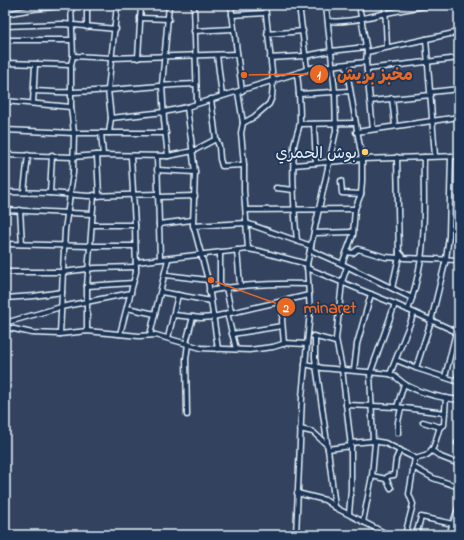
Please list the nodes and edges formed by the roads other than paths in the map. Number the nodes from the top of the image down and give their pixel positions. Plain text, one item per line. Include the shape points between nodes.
1 (71, 5) edge
2 (88, 5) edge
3 (117, 5) edge
4 (141, 5) edge
5 (169, 5) edge
6 (194, 5) edge
7 (231, 5) edge
8 (265, 5) edge
9 (300, 5) edge
10 (326, 5) edge
11 (359, 5) edge
12 (385, 5) edge
13 (430, 5) edge
14 (266, 13) junction
15 (5, 14) edge
16 (385, 14) junction
17 (232, 15) junction
18 (140, 18) junction
19 (169, 19) junction
20 (362, 20) junction
21 (328, 21) junction
22 (72, 25) junction
23 (5, 26) edge
24 (87, 27) junction
25 (116, 28) junction
26 (233, 29) junction
27 (194, 31) junction
28 (303, 31) junction
29 (459, 32) edge
30 (267, 34) junction
31 (426, 39) junction
32 (5, 40) edge
33 (72, 40) junction
34 (387, 47) junction
35 (366, 49) junction
36 (331, 51) junction
37 (237, 54) junction
38 (217, 55) junction
39 (73, 56) junction
40 (196, 56) junction
41 (305, 56) junction
42 (166, 57) junction
43 (112, 58) junction
44 (138, 58) junction
45 (270, 58) junction
46 (459, 58) edge
47 (366, 62) junction
48 (428, 62) junction
49 (5, 63) edge
50 (35, 64) junction
51 (346, 64) junction
52 (71, 65) junction
53 (332, 66) junction
54 (307, 69) junction
55 (367, 69) junction
56 (298, 74) junction
57 (273, 81) junction
58 (196, 84) junction
59 (162, 85) junction
60 (459, 89) edge
61 (108, 90) junction
62 (32, 91) junction
63 (240, 91) junction
64 (350, 91) junction
65 (71, 92) junction
66 (334, 92) junction
67 (300, 94) junction
68 (431, 94) junction
69 (222, 96) junction
70 (392, 98) junction
71 (211, 99) junction
72 (370, 100) junction
73 (5, 101) edge
74 (32, 102) junction
75 (198, 103) junction
76 (71, 107) junction
77 (187, 107) junction
78 (164, 112) junction
79 (459, 117) edge
80 (110, 118) junction
81 (433, 120) junction
82 (243, 123) junction
83 (336, 123) junction
84 (355, 123) junction
85 (300, 124) junction
86 (314, 124) junction
87 (395, 126) junction
88 (373, 129) junction
89 (5, 130) edge
90 (356, 132) junction
91 (74, 133) junction
92 (101, 133) junction
93 (109, 133) junction
94 (166, 133) junction
95 (216, 139) junction
96 (193, 151) junction
97 (5, 155) edge
98 (28, 155) junction
99 (52, 155) junction
100 (97, 155) junction
101 (103, 155) junction
102 (131, 156) junction
103 (157, 156) junction
104 (168, 156) junction
105 (435, 156) junction
106 (451, 156) junction
107 (459, 156) edge
108 (74, 157) junction
109 (424, 157) junction
110 (397, 158) junction
111 (362, 159) junction
112 (330, 162) junction
113 (316, 163) junction
114 (244, 165) junction
115 (294, 165) junction
116 (157, 170) junction
117 (195, 172) junction
118 (341, 181) dead end
119 (276, 188) dead end
120 (294, 190) junction
121 (5, 192) edge
122 (24, 192) junction
123 (50, 193) junction
124 (361, 194) junction
125 (70, 195) junction
126 (94, 195) junction
127 (132, 195) junction
128 (99, 196) junction
129 (158, 196) junction
130 (195, 196) junction
131 (294, 209) junction
132 (319, 209) junction
133 (355, 209) junction
134 (5, 210) edge
135 (20, 210) junction
136 (246, 210) junction
137 (67, 213) junction
138 (92, 214) junction
139 (192, 220) junction
140 (246, 223) junction
141 (159, 224) junction
142 (92, 225) junction
143 (135, 225) junction
144 (193, 226) junction
145 (353, 232) junction
146 (314, 233) junction
147 (297, 241) junction
148 (5, 244) edge
149 (22, 244) junction
150 (64, 245) junction
151 (90, 246) junction
152 (134, 246) junction
153 (311, 248) junction
154 (237, 250) junction
155 (248, 250) junction
156 (220, 252) junction
157 (347, 252) junction
158 (399, 252) junction
159 (201, 254) junction
160 (399, 258) junction
161 (160, 259) junction
162 (168, 259) junction
163 (421, 259) junction
164 (446, 259) junction
165 (459, 260) edge
166 (136, 262) junction
167 (342, 264) junction
168 (307, 266) junction
169 (136, 267) junction
170 (347, 267) junction
171 (89, 269) junction
172 (5, 272) edge
173 (63, 272) junction
174 (166, 275) junction
175 (208, 280) junction
176 (342, 282) junction
177 (133, 283) junction
178 (308, 284) junction
179 (240, 285) junction
180 (87, 286) junction
181 (226, 288) junction
182 (392, 288) junction
183 (220, 289) junction
184 (209, 291) junction
185 (62, 292) junction
186 (161, 292) junction
187 (131, 293) junction
188 (371, 294) junction
189 (178, 295) junction
190 (309, 295) junction
191 (5, 298) edge
192 (412, 298) junction
193 (285, 300) junction
194 (211, 301) junction
195 (87, 302) junction
196 (395, 304) junction
197 (61, 307) junction
198 (127, 308) junction
199 (408, 310) junction
200 (229, 313) junction
201 (414, 313) junction
202 (459, 313) edge
203 (155, 314) junction
204 (174, 315) junction
205 (214, 316) junction
206 (193, 317) junction
207 (431, 321) junction
208 (5, 323) edge
209 (282, 326) junction
210 (5, 327) edge
211 (87, 331) junction
212 (458, 333) edge
213 (60, 334) junction
214 (120, 334) junction
215 (232, 334) junction
216 (308, 335) junction
217 (150, 336) junction
218 (315, 337) junction
219 (168, 338) junction
220 (336, 342) junction
221 (187, 344) junction
222 (284, 344) junction
223 (307, 344) junction
224 (218, 349) junction
225 (236, 349) junction
226 (396, 360) junction
227 (305, 364) junction
228 (316, 366) junction
229 (416, 368) junction
230 (342, 369) junction
231 (354, 370) junction
232 (371, 372) junction
233 (459, 373) edge
234 (390, 374) junction
235 (445, 377) junction
236 (457, 381) edge
237 (404, 384) junction
238 (446, 398) junction
239 (459, 400) edge
240 (346, 405) junction
241 (371, 406) junction
242 (399, 408) junction
243 (445, 414) junction
244 (187, 415) dead end
245 (424, 422) dead end
246 (440, 427) junction
247 (300, 429) junction
248 (398, 433) dead end
249 (374, 442) junction
250 (350, 445) junction
251 (328, 447) junction
252 (400, 450) junction
253 (431, 450) junction
254 (415, 459) junction
255 (459, 464) edge
256 (413, 467) junction
257 (372, 476) junction
258 (386, 479) junction
259 (459, 486) edge
260 (391, 488) dead end
261 (297, 493) junction
262 (459, 506) edge
263 (335, 507) junction
264 (349, 514) junction
265 (363, 522) junction
266 (453, 524) junction
267 (405, 534) edge
268 (296, 535) edge
269 (389, 535) edge
270 (412, 535) edge
271 (416, 535) edge
272 (449, 535) edge

1 - 15 street
1 - 22 street
2 - 24 street
3 - 25 street
4 - 18 street
5 - 19 street
6 - 27 street
7 - 17 street
8 - 14 street
9 - 28 street
10 - 21 street
11 - 20 street
12 - 16 street
13 - 16 street
14 - 17 street
14 - 30 street
16 - 20 street
16 - 34 street
17 - 26 street
18 - 19 street
18 - 44 street
19 - 42 street
20 - 21 street
20 - 35 street
21 - 36 street
22 - 23 street
22 - 24 street
22 - 33 street
24 - 25 street
25 - 43 street
26 - 27 street
26 - 37 street
27 - 40 street
28 - 30 street
28 - 41 street
29 - 31 street
30 - 45 street
31 - 34 street
31 - 48 street
32 - 33 street
33 - 39 street
34 - 35 street
35 - 36 street
35 - 47 street
36 - 41 street
36 - 53 street
37 - 38 street
37 - 63 street
38 - 40 street
38 - 69 street
39 - 43 street
39 - 52 street
40 - 42 street
40 - 58 street
41 - 45 street
41 - 54 street
42 - 44 street
42 - 59 street
43 - 44 street
43 - 61 street
45 - 57 street
46 - 48 street
47 - 51 street
47 - 55 street
48 - 55 street
48 - 68 street
49 - 50 street
50 - 52 street
50 - 62 street
51 - 53 street
51 - 64 street
52 - 65 street
53 - 54 street
53 - 66 street
54 - 56 street
55 - 72 street
56 - 57 street
56 - 67 street
57 - 63 street
57 - 82 street via 269,104 254,118
58 - 59 street
58 - 75 street
59 - 61 street
59 - 78 street
60 - 68 street
61 - 65 street
61 - 80 street
62 - 65 street
62 - 74 street
63 - 69 street
63 - 82 street
64 - 66 street
64 - 84 street
65 - 76 street
66 - 67 street
66 - 83 street
67 - 85 street
68 - 70 street
68 - 81 street
69 - 71 street
70 - 72 street
70 - 87 street
71 - 75 street
71 - 95 street
72 - 88 street
73 - 74 street
74 - 76 street
75 - 77 street
76 - 91 street
77 - 78 street
77 - 96 street
78 - 80 street
78 - 94 street
79 - 81 street
80 - 93 street
81 - 87 street
81 - 105 street
82 - 114 street via 241,133
83 - 84 street
83 - 86 street
83 - 112 street
84 - 90 street
85 - 86 street
85 - 115 street via 295,140
86 - 113 street
87 - 88 street
88 - 90 street
89 - 91 street
90 - 111 street
91 - 92 street
91 - 108 street
92 - 93 street
92 - 101 street
93 - 94 street
94 - 104 street
95 - 96 street
95 - 114 street via 222,166
96 - 104 street
96 - 117 street
97 - 98 street
98 - 99 street
98 - 122 street
99 - 108 street
99 - 123 street
100 - 101 street
100 - 108 street
100 - 128 street
101 - 102 street
102 - 103 street
102 - 127 street
103 - 104 street
103 - 116 street
105 - 106 street
105 - 109 street
106 - 107 street
106 - 164 street
108 - 125 street
109 - 110 street
109 - 163 street
110 - 111 street
110 - 158 street
111 - 112 street
111 - 124 street
112 - 113 street
112 - 132 street
113 - 115 street
114 - 136 street
115 - 120 street
116 - 117 street
116 - 129 street
117 - 130 street
118 - 124 street via 342,193
119 - 120 street
120 - 131 street
121 - 122 street
122 - 123 street
123 - 125 street
124 - 133 street
125 - 126 street
125 - 137 street
126 - 128 street
126 - 138 street
127 - 128 street
127 - 129 street
127 - 143 street
129 - 130 street
129 - 141 street
130 - 139 street
131 - 132 street
131 - 136 street
131 - 147 street
132 - 133 street
132 - 146 street
133 - 145 street
134 - 135 street
135 - 137 street
135 - 149 street
136 - 140 street
137 - 138 street
137 - 150 street
138 - 142 street
139 - 141 street
139 - 144 street
140 - 144 street
140 - 147 street
140 - 155 street
141 - 161 street
142 - 143 street
142 - 151 street
143 - 152 street
144 - 159 street
145 - 146 street
145 - 157 street
146 - 153 street
147 - 153 street
148 - 149 street
149 - 150 street
150 - 151 street
150 - 173 street
151 - 152 street
151 - 171 street
152 - 166 street
153 - 167 street
153 - 168 street
154 - 155 street
154 - 156 street
154 - 179 street
155 - 168 street
156 - 159 street
156 - 183 street
157 - 160 street via 353,253 358,249 385,257
157 - 167 street
158 - 160 street
158 - 163 street via 404,258
159 - 162 street
159 - 175 street
160 - 182 street
161 - 162 street
161 - 166 street
162 - 174 street
163 - 164 street
163 - 192 street
164 - 165 street
164 - 207 street
166 - 169 street
167 - 170 street
168 - 176 street
168 - 178 street
169 - 171 street
169 - 177 street
170 - 176 street
170 - 182 street
171 - 173 street
171 - 180 street
172 - 173 street
173 - 185 street
174 - 175 street
174 - 186 street
175 - 184 street
176 - 188 street
176 - 220 street
177 - 180 street
177 - 187 street
178 - 179 street
178 - 190 street
179 - 181 street
180 - 195 street
181 - 183 street
181 - 200 street
182 - 192 street
183 - 184 street
184 - 194 street
185 - 191 street
185 - 197 street
186 - 189 street
186 - 203 street
187 - 195 street
187 - 198 street
188 - 196 street
188 - 231 street
189 - 194 street
189 - 204 street
190 - 193 street
190 - 216 street
192 - 199 street
193 - 200 street
193 - 209 street
194 - 205 street
195 - 197 street
195 - 211 street
196 - 199 street
196 - 232 street
197 - 208 street
197 - 213 street
198 - 203 street
198 - 214 street
199 - 201 street
200 - 205 street
200 - 215 street
201 - 207 street
201 - 226 street
202 - 212 street
203 - 217 street
204 - 206 street
204 - 219 street
205 - 206 street
205 - 224 street
206 - 221 street
207 - 212 street
207 - 229 street
209 - 215 street
209 - 222 street
210 - 213 street via 28,333
211 - 213 street
211 - 214 street
212 - 235 street
214 - 217 street
215 - 225 street
216 - 218 street
216 - 223 street
217 - 219 street
218 - 220 street
218 - 228 street
219 - 221 street
220 - 230 street
221 - 224 street
221 - 244 street
222 - 223 street
222 - 225 street via 256,350
223 - 227 street
224 - 225 street
226 - 229 street
226 - 234 street
227 - 228 street
227 - 247 street
228 - 230 street
228 - 251 street
229 - 235 street
230 - 231 street
230 - 240 street
231 - 232 street
232 - 234 street
232 - 241 street
233 - 236 street
234 - 237 street
235 - 236 street
237 - 238 street
237 - 242 street
238 - 239 street
238 - 243 street
240 - 241 street
240 - 250 street
241 - 242 street
241 - 249 street
242 - 243 street
242 - 248 street
243 - 246 street via 444,425
245 - 246 street
246 - 253 street
247 - 251 street via 313,432
247 - 261 street
249 - 250 street
249 - 252 street
249 - 257 street
250 - 251 street
250 - 264 street
251 - 263 street
252 - 254 street
252 - 258 street via 394,476 388,476
253 - 254 street via 425,456
253 - 255 street
254 - 256 street
256 - 259 street via 434,479
256 - 267 street via 409,495 413,504
257 - 258 street
257 - 265 street
258 - 260 street
261 - 263 street via 321,499
261 - 268 street
262 - 266 street
263 - 264 street
264 - 265 street
265 - 269 street
266 - 271 street via 423,517 420,519
266 - 272 street
267 - 270 street

